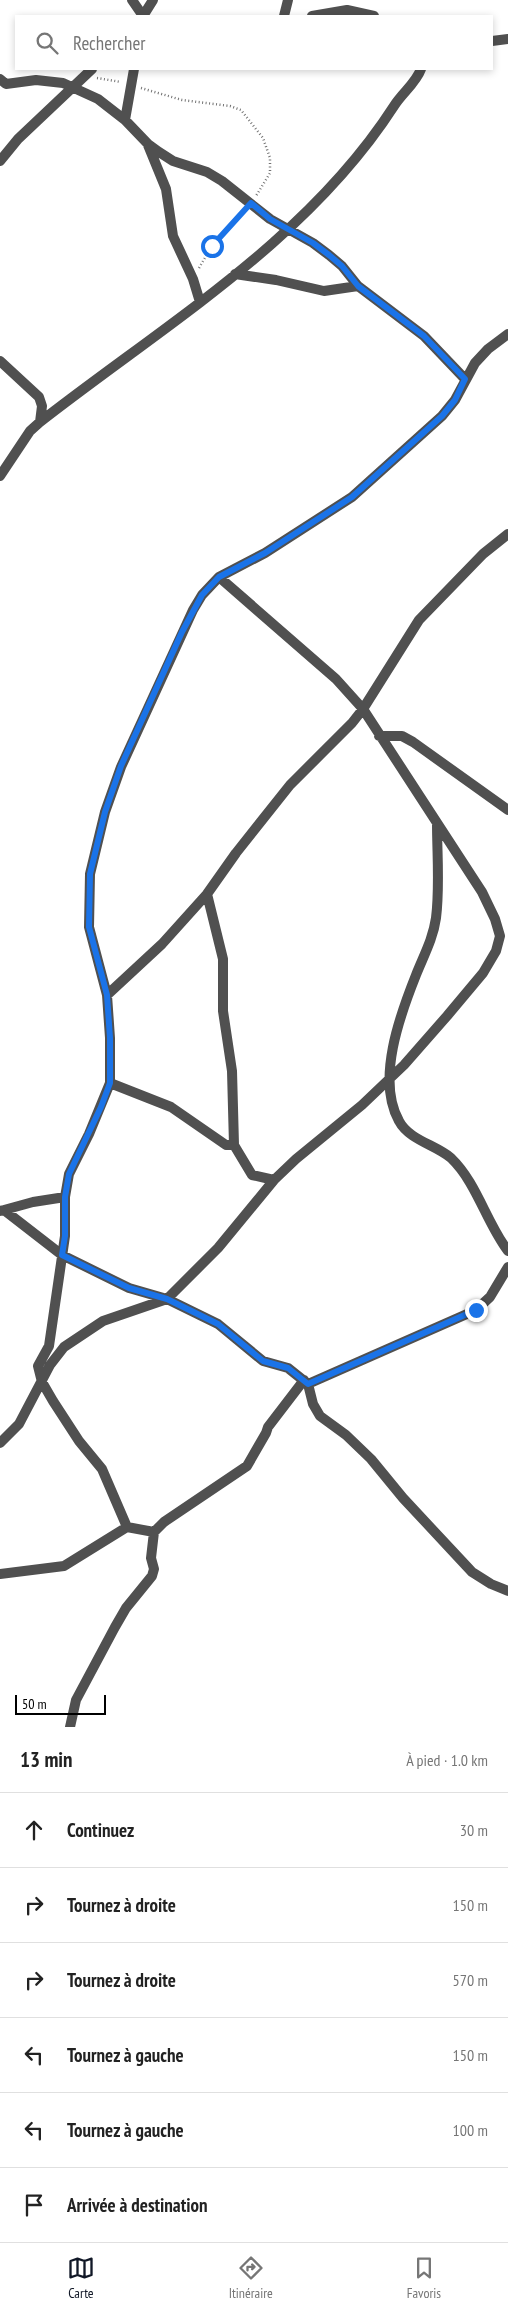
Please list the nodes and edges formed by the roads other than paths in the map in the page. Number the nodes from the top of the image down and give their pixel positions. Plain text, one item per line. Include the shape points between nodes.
1 (132, 0) edge
2 (153, 0) edge
3 (288, 0) edge
4 (142, 15) edge
5 (144, 15) edge
6 (284, 15) edge
7 (318, 15) edge
8 (370, 15) edge
9 (508, 39) edge
10 (493, 41) edge
11 (134, 70) edge
12 (420, 70) edge
13 (88, 72) edge
14 (0, 79) edge
15 (73, 86) junction
16 (125, 120) junction
17 (148, 144) junction
18 (0, 160) edge
19 (286, 230) junction
20 (235, 274) junction
21 (358, 286) junction
22 (200, 302) junction
23 (508, 334) edge
24 (0, 361) edge
25 (465, 379) junction
26 (40, 422) junction
27 (0, 476) edge
28 (508, 534) edge
29 (219, 577) junction
30 (363, 709) junction
31 (379, 736) junction
32 (508, 810) edge
33 (437, 822) junction
34 (207, 894) junction
35 (504, 938) edge
36 (107, 995) junction
37 (388, 1080) junction
38 (110, 1083) junction
39 (234, 1145) junction
40 (274, 1180) junction
41 (65, 1197) junction
42 (2, 1211) edge
43 (508, 1251) edge
44 (62, 1255) junction
45 (508, 1267) edge
46 (167, 1299) junction
47 (42, 1382) junction
48 (306, 1382) junction
49 (0, 1443) edge
50 (127, 1527) junction
51 (154, 1532) junction
52 (0, 1574) edge
53 (508, 1591) edge
54 (70, 1727) edge

1 - 4 street
2 - 5 street
3 - 6 street
7 - 8 street via 347,10
9 - 10 street
11 - 16 street
12 - 19 street via 344,173
13 - 15 street
14 - 15 street via 6,84 36,80
15 - 16 street via 98,99
15 - 18 street
16 - 17 street
17 - 19 street via 173,161 207,172 222,181
17 - 22 street via 166,189 174,236
19 - 20 street
19 - 21 street via 329,255
20 - 21 street via 324,292
20 - 22 street
21 - 25 street via 424,336
22 - 26 street
23 - 25 street via 488,348
24 - 26 street via 39,397 42,406
25 - 29 street via 455,400 442,416 352,497 265,553
26 - 27 street
28 - 30 street via 483,554 419,620
29 - 30 street via 336,679
29 - 36 street via 202,595 182,632 121,766 105,812 90,874 88,900 89,927
30 - 31 street
30 - 34 street via 290,785
31 - 32 street via 402,736 413,742
31 - 33 street
33 - 35 street via 482,892
33 - 37 street via 436,917 430,947 403,1010
34 - 36 street via 162,944
34 - 39 street via 223,959 223,1011 232,1071
35 - 37 street via 483,973
36 - 38 street
37 - 40 street
37 - 43 street via 399,1122 412,1134 450,1157 477,1195 488,1222
38 - 39 street via 165,1103 226,1146
38 - 41 street via 69,1174
39 - 40 street via 252,1175
40 - 46 street via 218,1248
41 - 42 street
41 - 44 street
42 - 44 street
44 - 46 street via 129,1288
44 - 47 street via 49,1346 38,1364
45 - 48 street via 490,1297 476,1310
46 - 47 street via 103,1321 72,1340 56,1356
46 - 48 street via 218,1324 263,1361 288,1368
47 - 49 street via 19,1424
47 - 50 street via 79,1441 102,1469
48 - 51 street via 268,1427 247,1466
48 - 53 street via 320,1416 371,1459 472,1572
50 - 51 street
50 - 52 street via 64,1566
51 - 54 street via 152,1576 126,1608 76,1700

